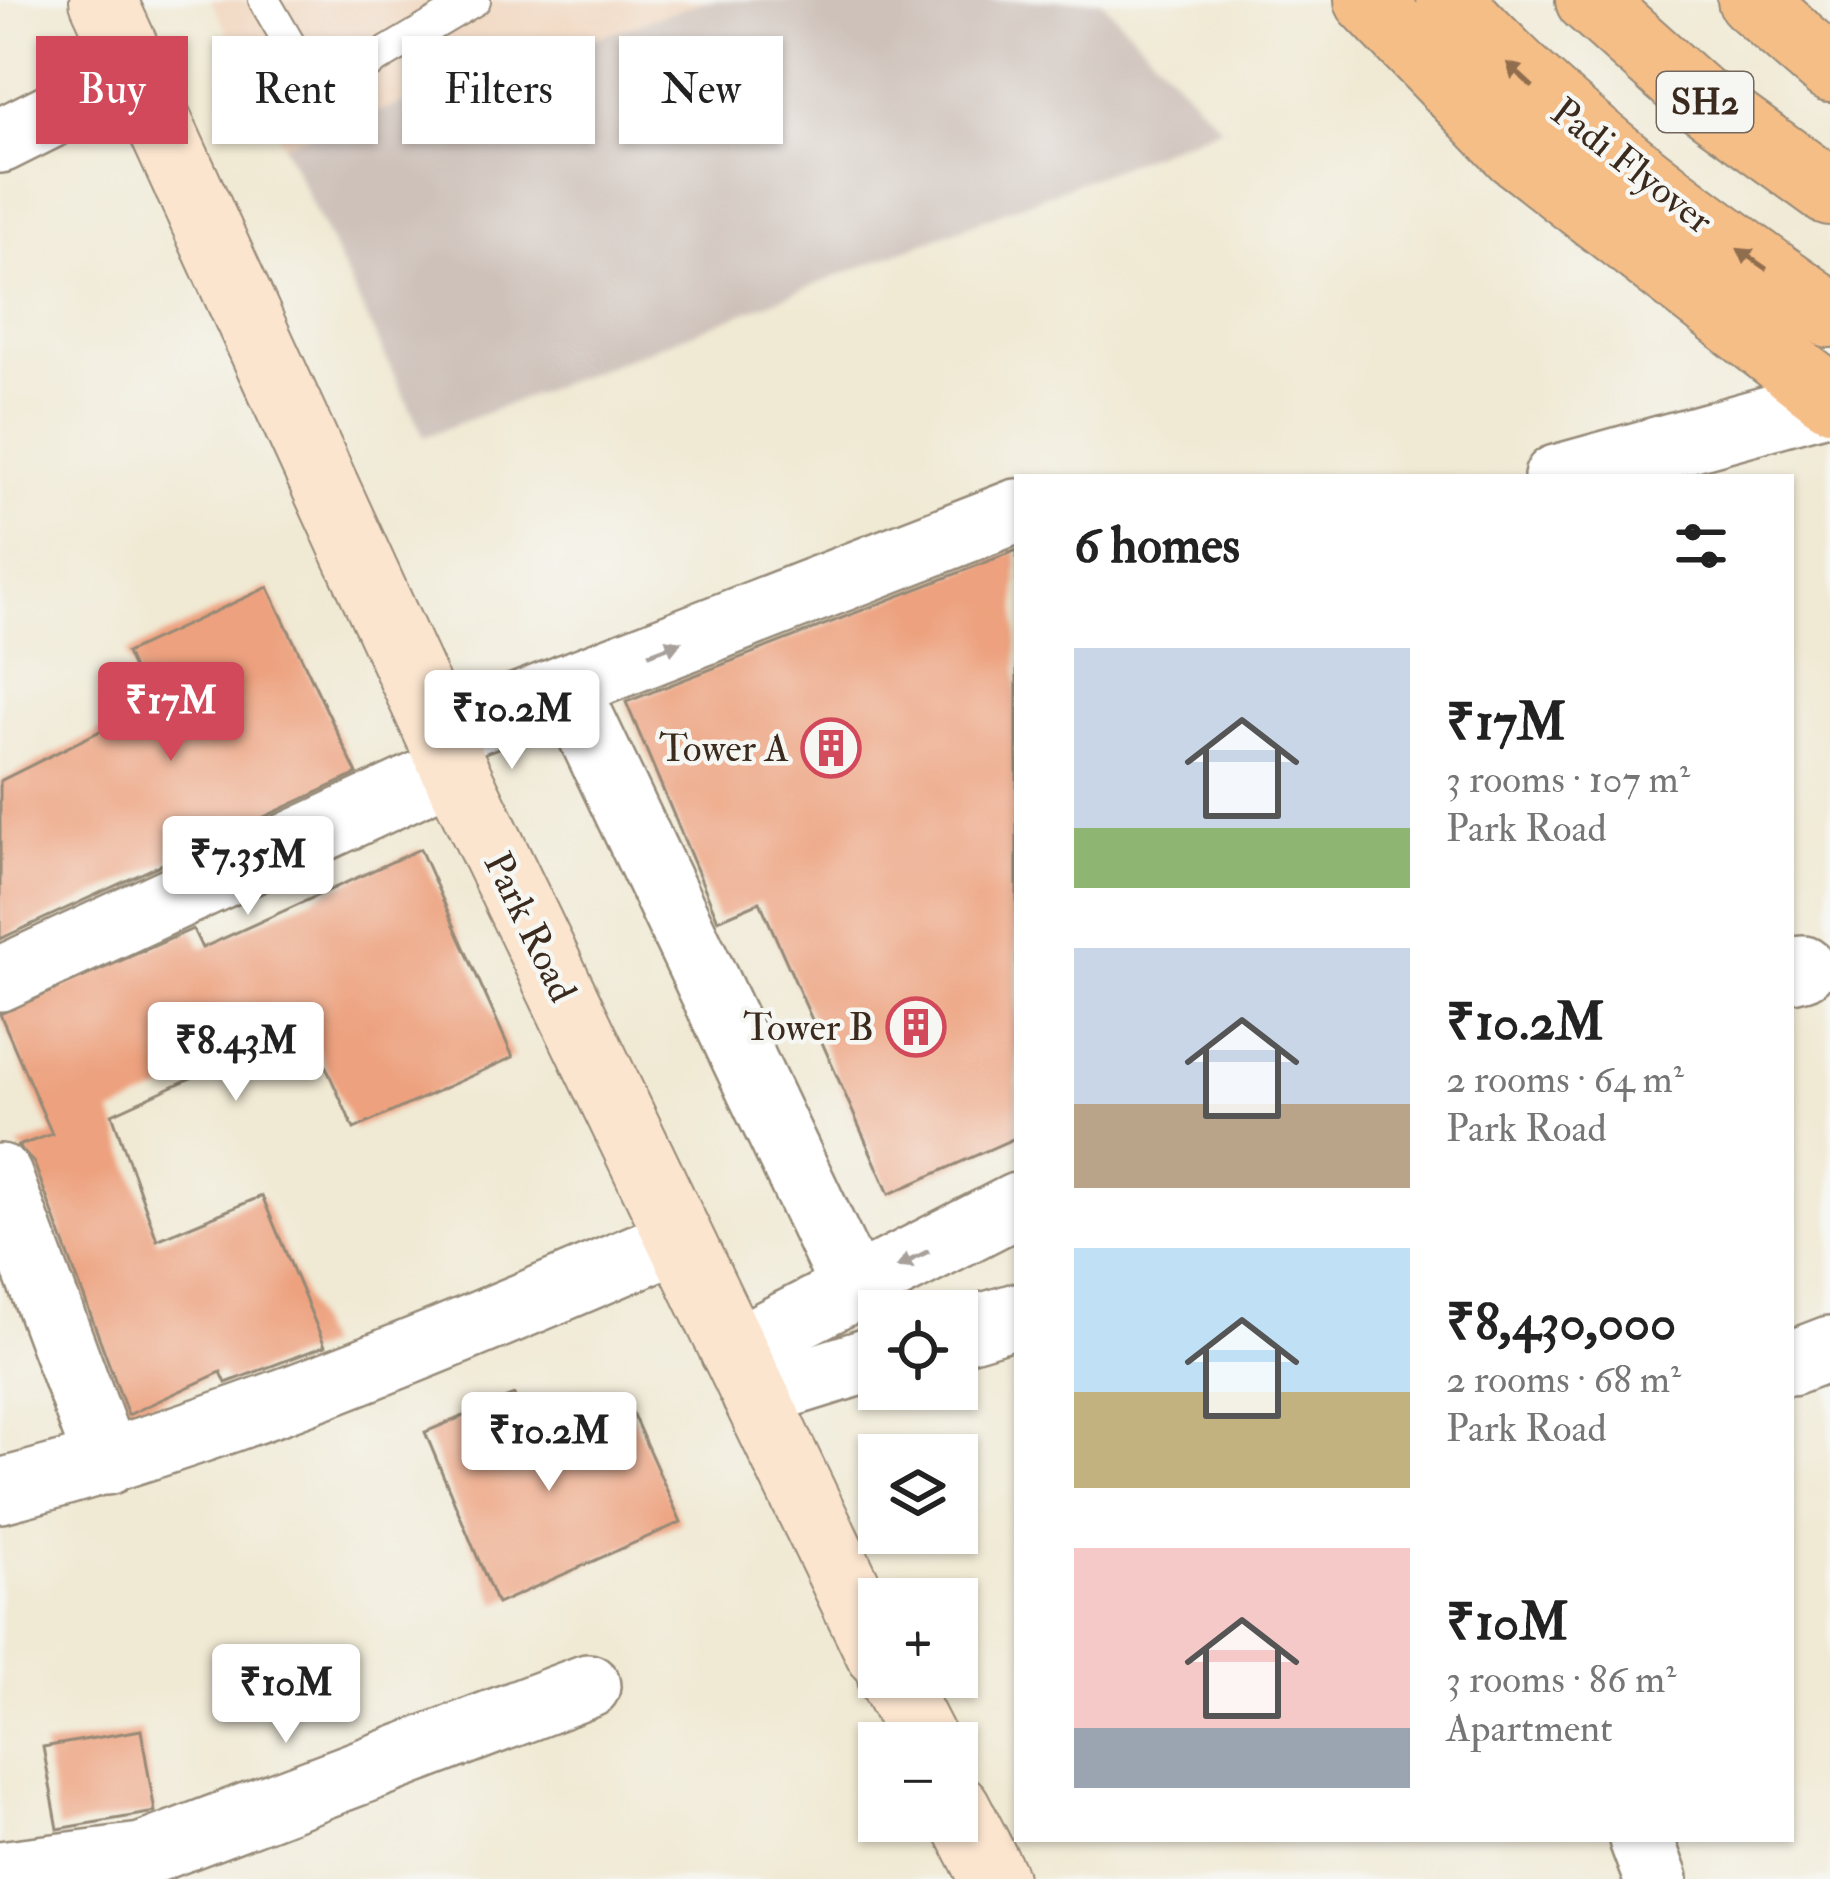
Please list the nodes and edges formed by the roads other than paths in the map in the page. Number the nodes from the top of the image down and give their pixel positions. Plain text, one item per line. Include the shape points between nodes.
1 (103, 0) edge
2 (264, 0) edge
3 (475, 0) edge
4 (1368, 0) edge
5 (1450, 0) edge
6 (1589, 0) edge
7 (1751, 0) edge
8 (118, 36) edge
9 (1830, 69) edge
10 (36, 123) edge
11 (0, 141) edge
12 (166, 144) edge
13 (1830, 192) edge
14 (1830, 314) edge
15 (1830, 399) edge
16 (1567, 474) edge
17 (1014, 512) edge
18 (567, 686) junction
19 (446, 752) junction
20 (0, 979) edge
21 (0, 1176) edge
22 (1014, 1207) edge
23 (679, 1239) junction
24 (854, 1289) junction
25 (1014, 1316) edge
26 (978, 1327) edge
27 (1830, 1348) edge
28 (858, 1359) edge
29 (1794, 1362) edge
30 (743, 1373) junction
31 (107, 1463) junction
32 (0, 1491) edge
33 (858, 1610) edge
34 (588, 1685) dead end
35 (975, 1842) edge
36 (1642, 1842) edge
37 (0, 1873) edge
38 (994, 1879) edge
39 (1656, 1879) edge

1 - 8 street, Park Road
2 - 3 lane via 318,93
4 - 15 main road via 1515,153
14 -> 5 main road, Padi Flyover via 1674,204 1517,74
6 - 13 main road, SH2 via 1694,94
7 - 9 main road, SH2
10 - 11 street
12 - 19 street, Park Road
15 - 16 street
18 -> 17 street
18 - 19 street
18 - 24 street
19 - 20 street
19 - 23 street, Park Road
21 - 31 street
22 -> 24 street
23 - 30 street, Park Road
23 - 31 street via 328,1389
24 - 30 street
25 - 26 street
27 - 29 street
28 - 30 street
30 - 33 street, Park Road
31 - 32 street
34 - 37 street via 142,1855
35 - 38 street
36 - 39 street

